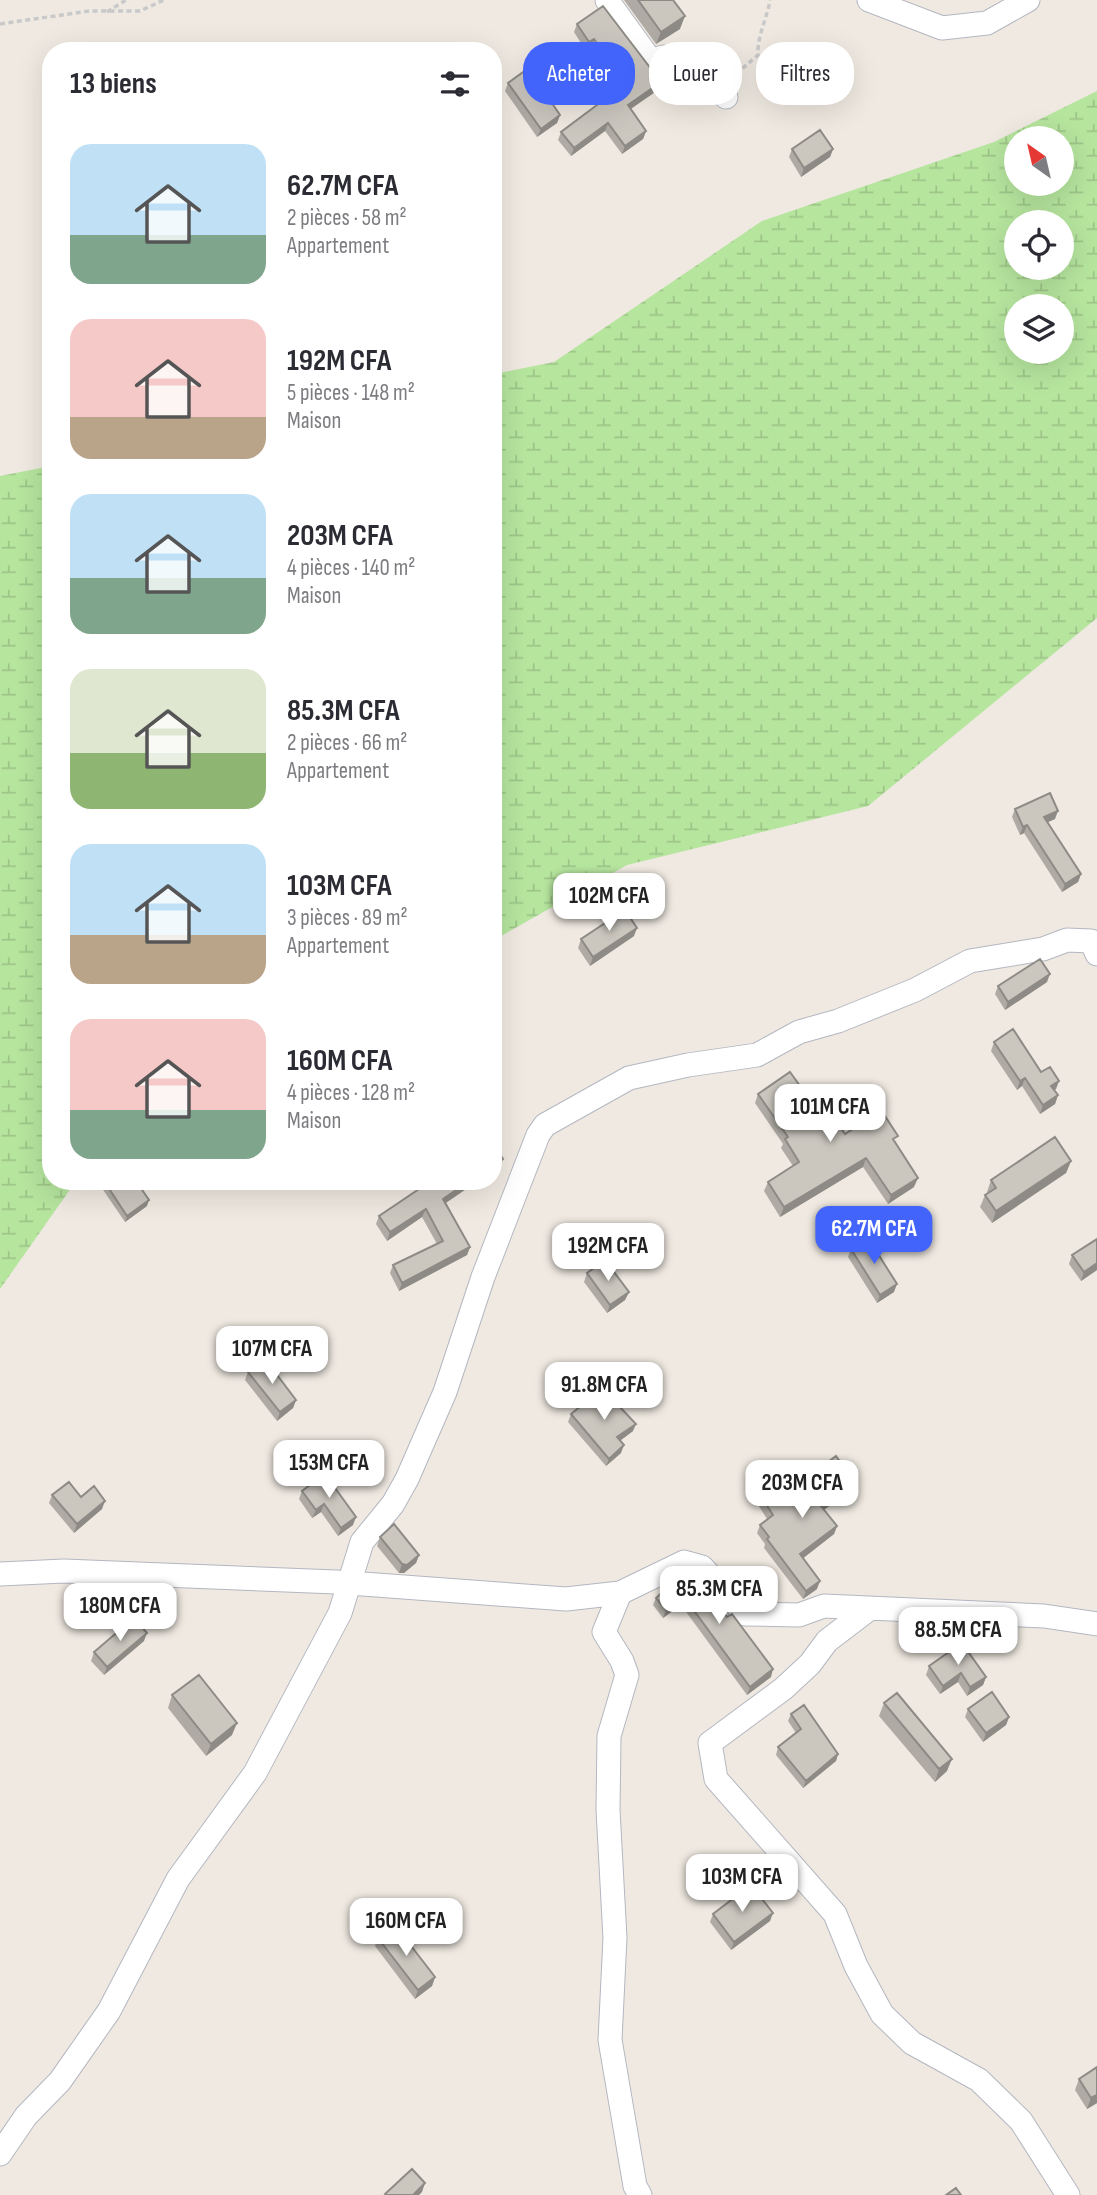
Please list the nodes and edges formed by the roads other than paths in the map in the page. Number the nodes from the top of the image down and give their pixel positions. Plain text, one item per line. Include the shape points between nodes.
1 (607, 0) edge
2 (869, 0) edge
3 (1028, 0) edge
4 (649, 58) edge
5 (1097, 954) edge
6 (0, 1574) edge
7 (348, 1583) junction
8 (386, 1586) junction
9 (620, 1593) junction
10 (869, 1609) junction
11 (340, 1613) junction
12 (1097, 1624) edge
13 (0, 2154) edge
14 (640, 2195) edge
15 (1068, 2195) edge

1 - 4 street
2 - 3 street via 942,28 987,23
5 - 7 street via 1091,941 1067,940 1043,949 970,961 915,990 838,1021 799,1031 757,1055 629,1078 545,1125 483,1277 445,1392 398,1495 362,1542
6 - 7 street via 64,1571
7 - 8 street
7 - 11 street
8 - 9 street via 566,1599
8 - 11 street
9 - 10 street via 684,1562 702,1567 745,1614 799,1615 824,1606
9 - 14 street via 604,1632 627,1675 609,1736 615,1938 610,2040
10 - 12 street via 1044,1616
10 - 15 street via 827,1641 783,1689 709,1743 716,1779 835,1914 882,2014 912,2043 979,2080 1021,2121
11 - 13 street via 256,1773 178,1879 109,2011

